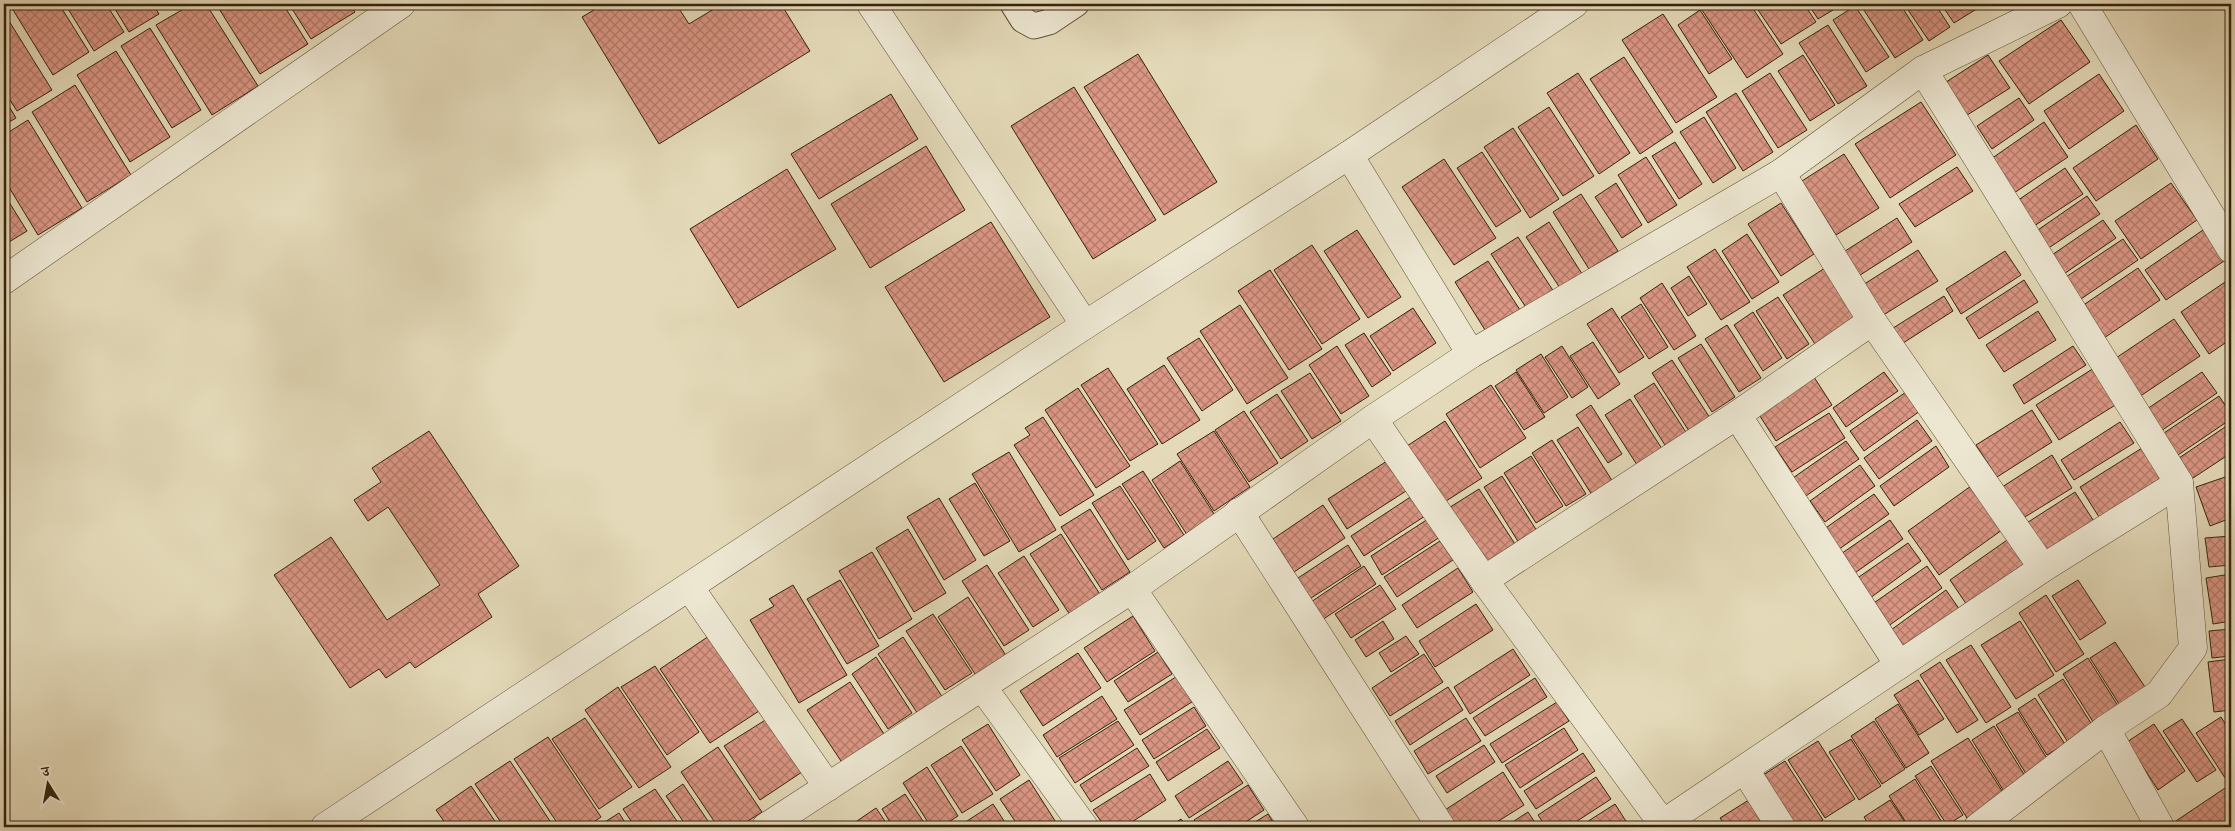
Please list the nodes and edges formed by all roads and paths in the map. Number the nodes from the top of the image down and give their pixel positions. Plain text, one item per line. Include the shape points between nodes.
1 (401, 4) edge
2 (871, 4) edge
3 (1013, 4) edge
4 (1076, 4) edge
5 (1574, 4) edge
6 (2058, 4) edge
7 (2082, 4) edge
8 (1923, 70) junction
9 (1349, 155) junction
10 (1781, 173) junction
11 (2231, 249) edge
12 (4, 280) edge
13 (1872, 321) junction
14 (1085, 325) junction
15 (1471, 354) junction
16 (1737, 415) junction
17 (1373, 419) junction
18 (2178, 483) junction
19 (1239, 512) junction
20 (2044, 568) junction
21 (1484, 580) junction
22 (690, 588) junction
23 (1132, 589) junction
24 (1899, 665) junction
25 (983, 688) junction
26 (2106, 729) junction
27 (1745, 770) junction
28 (828, 787) junction
29 (1660, 826) edge
30 (324, 827) edge
31 (766, 827) edge
32 (1084, 827) edge
33 (1295, 827) edge
34 (1441, 827) edge
35 (1781, 827) edge
36 (1978, 827) edge
37 (2160, 827) edge

1 - 12 street
2 - 14 street
3 - 4 lane via 1023,20 1034,26 1049,22
5 - 9 street
6 - 8 street
7 - 11 street
8 - 10 street
8 - 18 street
9 - 14 street
9 - 15 street
10 - 13 street
10 - 15 street
13 - 16 street
13 - 20 street
14 - 22 street
15 - 17 street
16 - 21 street
16 - 24 street
17 - 19 street
17 - 21 street
18 - 20 street
18 - 26 street via 2193,648 2159,694
19 - 23 street
19 - 34 street
20 - 24 street
21 - 29 street
22 - 28 street
22 - 30 street
23 - 25 street
23 - 33 street
24 - 27 street
25 - 28 street
25 - 32 street
26 - 36 street
26 - 37 street
27 - 29 street
27 - 35 street
28 - 31 street

